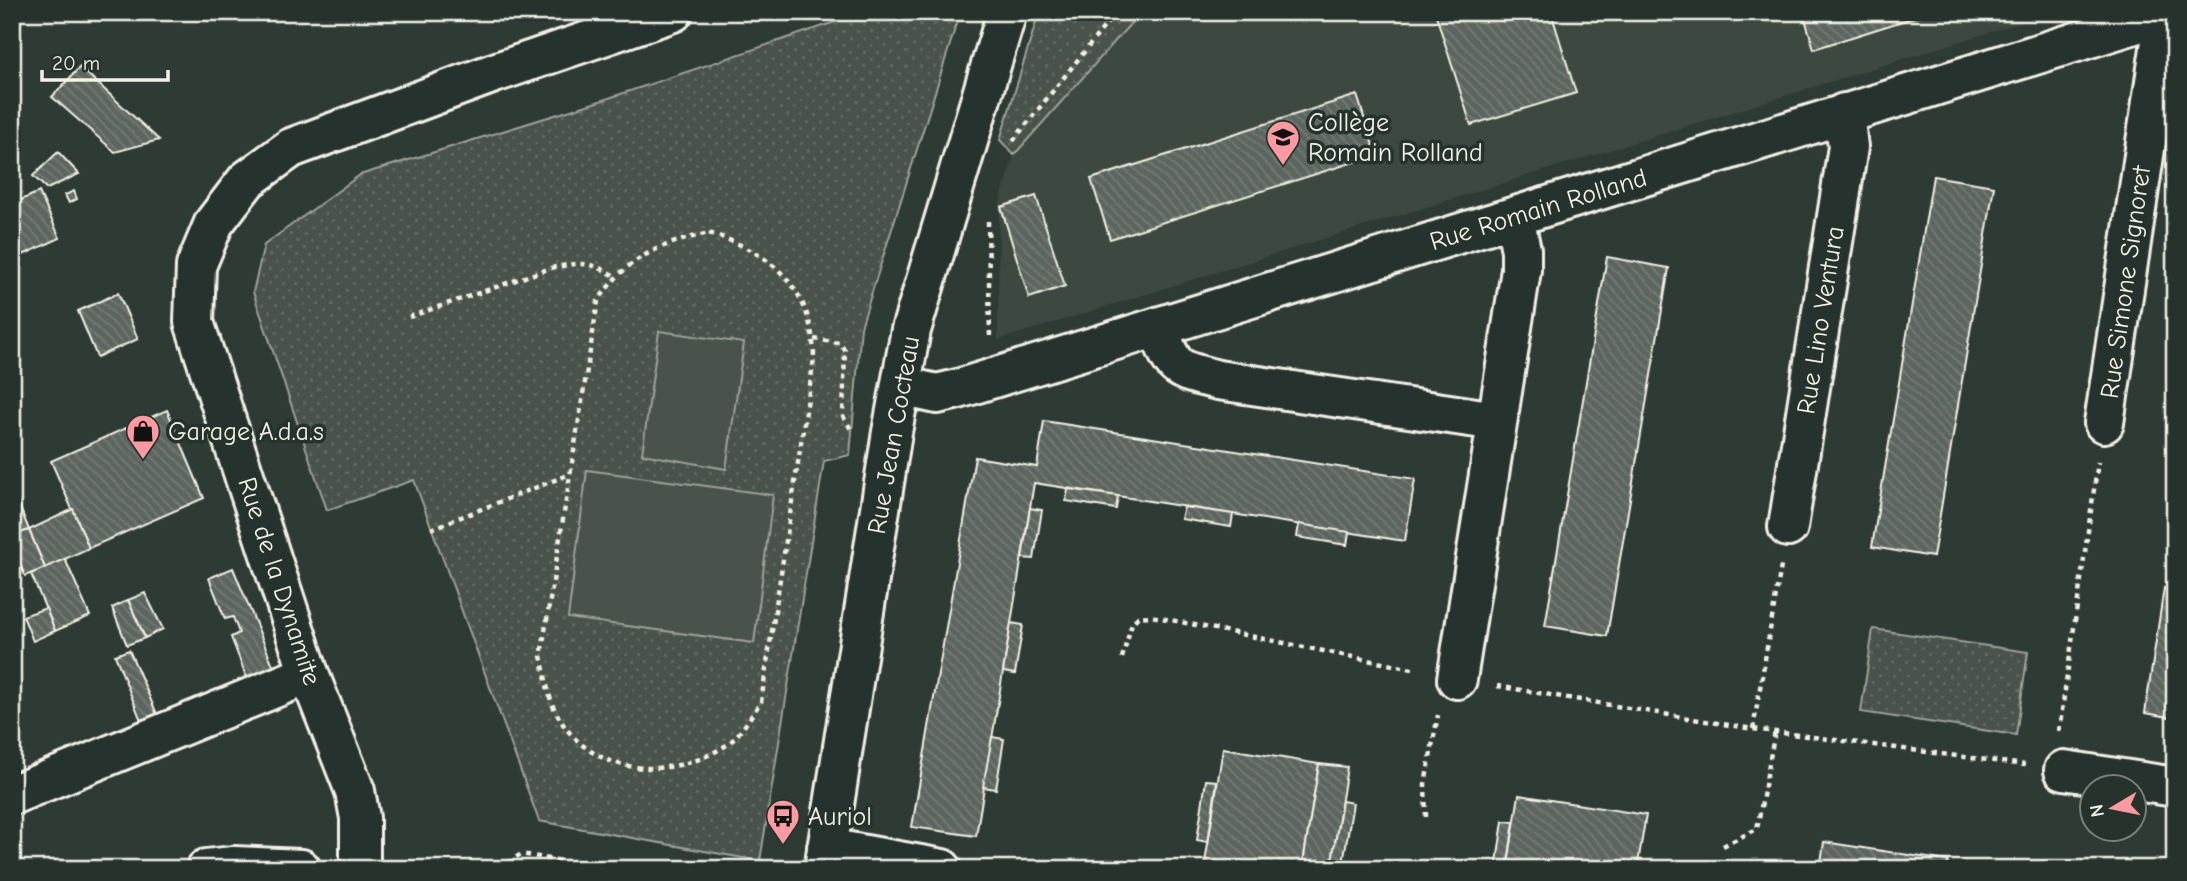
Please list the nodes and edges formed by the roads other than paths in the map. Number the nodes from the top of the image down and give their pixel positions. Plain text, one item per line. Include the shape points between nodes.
1 (673, 12) edge
2 (1007, 12) edge
3 (2169, 14) edge
4 (1844, 113) junction
5 (1514, 217) junction
6 (1158, 327) junction
7 (901, 386) junction
8 (1497, 421) junction
9 (2104, 424) road end
10 (1788, 527) road end
11 (309, 674) junction
12 (1451, 677) road end
13 (2059, 769) road end
14 (2175, 787) edge
15 (12, 795) edge
16 (825, 858) edge
17 (206, 869) edge
18 (301, 869) edge
19 (360, 869) edge
20 (942, 869) edge

1 - 11 street, Rue de la Dynamite via 291,148 247,180 214,223 196,266 194,322
2 - 7 street, Rue Jean Cocteau via 928,266
3 - 4 street, Rue Romain Rolland
3 - 9 street, Rue Simone Signoret
4 - 5 street, Rue Romain Rolland
4 - 10 street, Rue Lino Ventura via 1848,147
5 - 6 street, Rue Romain Rolland
5 - 8 street via 1521,270
6 - 7 street, Rue Romain Rolland via 937,394
6 - 8 street via 1170,359 1185,372
7 - 16 street, Rue Jean Cocteau
8 - 12 street
11 - 15 street
11 - 19 street, Rue de la Dynamite via 355,791
13 - 14 street
16 - 20 street
17 - 18 street

